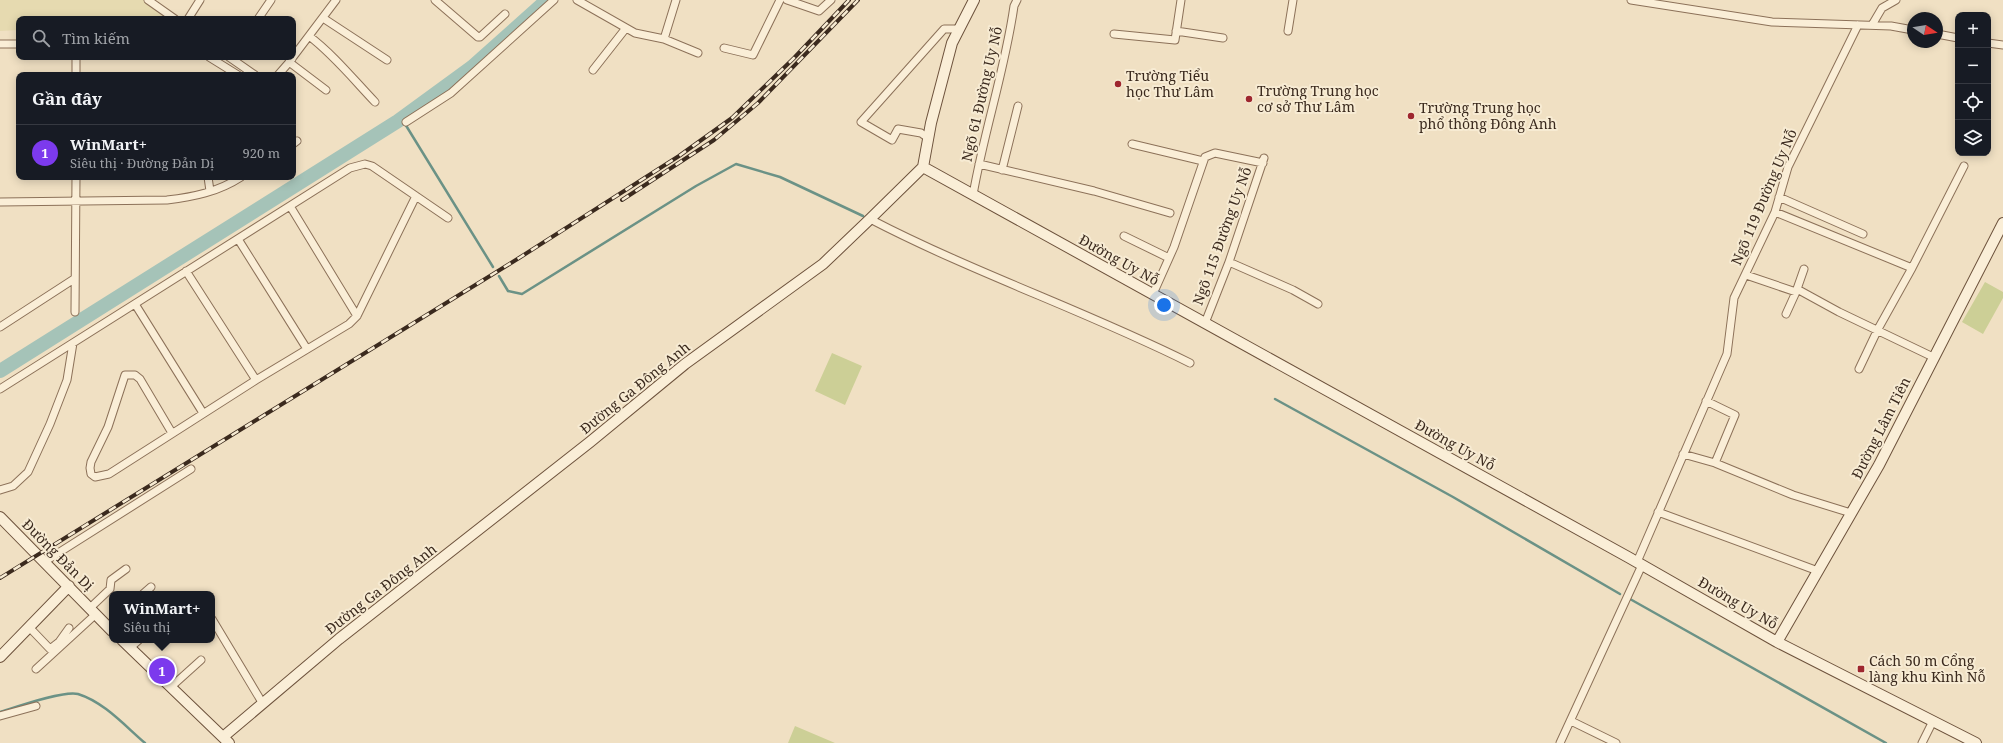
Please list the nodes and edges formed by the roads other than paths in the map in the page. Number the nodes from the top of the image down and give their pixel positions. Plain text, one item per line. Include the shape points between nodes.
1 (148, 0) edge
2 (200, 0) edge
3 (271, 0) edge
4 (336, 0) edge
5 (435, 0) edge
6 (554, 0) edge
7 (577, 0) edge
8 (676, 0) edge
9 (780, 0) edge
10 (786, 0) edge
11 (831, 0) edge
12 (974, 0) edge
13 (1017, 0) edge
14 (1180, 0) edge
15 (1293, 0) edge
16 (1631, 0) edge
17 (1896, 0) edge
18 (443, 3) edge
19 (1886, 4) edge
20 (505, 14) dead end
21 (171, 16) edge
22 (190, 16) edge
23 (260, 16) edge
24 (323, 18) junction
25 (1858, 25) junction
26 (1872, 26) junction
27 (626, 28) junction
28 (960, 29) junction
29 (1907, 29) edge
30 (1176, 31) junction
31 (1288, 31) dead end
32 (1114, 34) dead end
33 (1943, 35) edge
34 (309, 36) junction
35 (1955, 37) edge
36 (1223, 38) dead end
37 (664, 39) junction
38 (1991, 43) edge
39 (0, 44) edge
40 (16, 44) edge
41 (2003, 45) edge
42 (724, 48) dead end
43 (698, 53) dead end
44 (296, 54) edge
45 (76, 60) edge
46 (214, 60) edge
47 (234, 60) edge
48 (291, 60) edge
49 (293, 60) edge
50 (387, 60) dead end
51 (593, 70) dead end
52 (76, 72) edge
53 (233, 72) edge
54 (251, 72) edge
55 (281, 72) edge
56 (326, 90) dead end
57 (375, 102) dead end
58 (1018, 106) dead end
59 (406, 122) dead end
60 (928, 138) junction
61 (1132, 144) dead end
62 (1203, 161) junction
63 (979, 164) junction
64 (1964, 166) dead end
65 (923, 167) junction
66 (1002, 170) junction
67 (76, 180) edge
68 (208, 180) edge
69 (234, 180) edge
70 (210, 191) junction
71 (973, 195) junction
72 (416, 196) junction
73 (1779, 198) junction
74 (76, 201) junction
75 (0, 202) edge
76 (290, 206) junction
77 (1775, 212) junction
78 (1170, 213) dead end
79 (448, 218) dead end
80 (870, 219) junction
81 (2003, 223) edge
82 (1863, 234) dead end
83 (1124, 236) dead end
84 (238, 239) junction
85 (1170, 258) junction
86 (1229, 262) junction
87 (1912, 268) junction
88 (1804, 269) dead end
89 (186, 271) junction
90 (1746, 275) junction
91 (74, 279) junction
92 (1796, 290) junction
93 (1153, 294) junction
94 (135, 304) junction
95 (1318, 304) dead end
96 (75, 312) dead end
97 (1786, 314) dead end
98 (357, 316) junction
99 (1205, 323) junction
100 (0, 327) edge
101 (1878, 329) junction
102 (73, 343) junction
103 (307, 349) junction
104 (1934, 356) junction
105 (1190, 363) dead end
106 (1859, 369) dead end
107 (256, 380) junction
108 (0, 389) edge
109 (1706, 401) junction
110 (203, 413) junction
111 (172, 433) junction
112 (1683, 454) junction
113 (1715, 463) junction
114 (191, 469) dead end
115 (0, 490) edge
116 (1658, 512) junction
117 (1852, 513) junction
118 (0, 517) edge
119 (44, 562) junction
120 (1640, 563) junction
121 (126, 569) dead end
122 (1818, 571) junction
123 (69, 586) junction
124 (151, 587) dead end
125 (146, 591) edge
126 (93, 611) junction
127 (109, 624) edge
128 (215, 624) edge
129 (29, 627) junction
130 (69, 628) dead end
131 (1777, 642) junction
132 (125, 643) edge
133 (136, 643) edge
134 (130, 648) junction
135 (0, 657) edge
136 (201, 660) dead end
137 (36, 669) dead end
138 (171, 687) junction
139 (263, 704) junction
140 (36, 706) dead end
141 (0, 716) edge
142 (1571, 721) junction
143 (1934, 721) junction
144 (226, 740) edge
145 (1560, 743) edge
146 (1616, 743) edge
147 (1922, 743) edge
148 (1976, 743) edge

1 - 21 street
2 - 22 street
3 - 23 street
4 - 24 street
5 - 18 street
6 - 59 street via 451,93
7 - 27 street
8 - 37 street
9 - 42 street via 753,55
10 - 11 street via 819,11
12 - 28 street
13 - 63 street, Ngõ 61 Đường Uy Nỗ
14 - 30 street
15 - 31 street
16 - 25 street via 1772,22
17 - 19 street
18 - 20 street via 478,37
19 - 26 street
24 - 34 street
24 - 50 street
25 - 26 street
25 - 73 street, Ngõ 119 Đường Uy Nỗ via 1788,167
26 - 29 street
27 - 37 street via 635,33
27 - 51 street
28 - 60 street via 952,43
28 - 60 street via 944,29 862,122 892,140 898,129 921,133
30 - 32 street via 1175,40
30 - 36 street
33 - 35 street
34 - 44 street
34 - 57 street via 326,50
37 - 43 street
38 - 41 street
39 - 40 street
45 - 52 street
46 - 53 street
47 - 54 street
48 - 55 street
49 - 56 street
58 - 66 street
60 - 65 street
61 - 62 street
62 - 85 street
62 - 86 street, Ngõ 115 Đường Uy Nỗ via 1205,157 1215,153 1263,161
63 - 66 street
63 - 71 street, Ngõ 61 Đường Uy Nỗ
64 - 87 street
65 - 71 street, Đường Uy Nỗ
65 - 80 street, Đường Ga Đông Anh
66 - 78 street via 1094,191
67 - 74 street
68 - 70 street
69 - 70 street
70 - 74 street via 192,198 167,200
71 - 93 street, Đường Uy Nỗ
72 - 76 street via 372,166 365,164 350,168
72 - 79 street
72 - 98 street
73 - 77 street, Ngõ 119 Đường Uy Nỗ
73 - 82 street
74 - 75 street
74 - 91 street
76 - 84 street
76 - 98 street
77 - 87 street
77 - 90 street, Ngõ 119 Đường Uy Nỗ
80 - 105 street
80 - 139 street, Đường Ga Đông Anh via 823,264 685,364 339,639
81 - 104 street, Đường Lâm Tiên
83 - 85 street
84 - 89 street
84 - 103 street
85 - 93 street
86 - 95 street
86 - 99 street, Ngõ 115 Đường Uy Nỗ
87 - 101 street
88 - 92 street
89 - 94 street
89 - 107 street
90 - 92 street
90 - 109 street, Ngõ 119 Đường Uy Nỗ via 1734,298 1727,354
91 - 96 street
91 - 100 street
92 - 97 street
92 - 101 street
93 - 99 street, Đường Uy Nỗ
94 - 102 street
94 - 110 street
98 - 103 street via 349,324
99 - 120 street, Đường Uy Nỗ
101 - 104 street
101 - 106 street
102 - 108 street
102 - 115 street via 67,380 28,472 13,486
103 - 107 street
104 - 117 street, Đường Lâm Tiên
107 - 110 street
109 - 112 street, Ngõ 119 Đường Uy Nỗ
109 - 113 street via 1735,415
110 - 111 street
111 - 111 street via 140,379 135,375 125,375 108,427 91,462 91,474 95,477 109,474
112 - 113 street
112 - 116 street, Ngõ 119 Đường Uy Nỗ
113 - 117 street via 1793,495
114 - 119 street
116 - 120 street, Ngõ 119 Đường Uy Nỗ
116 - 122 street
117 - 122 street, Đường Lâm Tiên
118 - 119 street, Đường Đản Dị
119 - 123 street, Đường Đản Dị
120 - 131 street, Đường Uy Nỗ
120 - 142 street, Ngõ 119 Đường Uy Nỗ
121 - 126 street via 111,580 110,589
122 - 131 street, Đường Lâm Tiên
123 - 126 street, Đường Đản Dị
123 - 129 street
124 - 125 street
126 - 127 street, Đường Đản Dị
126 - 137 street
128 - 139 street
129 - 130 street via 50,649
129 - 135 street
131 - 143 street, Đường Uy Nỗ
132 - 134 street
133 - 134 street
134 - 138 street
136 - 138 street
138 - 144 street
139 - 144 street, Đường Ga Đông Anh
140 - 141 street
142 - 145 street, Ngõ 119 Đường Uy Nỗ
142 - 146 street
143 - 147 street
143 - 148 street, Đường Uy Nỗ

